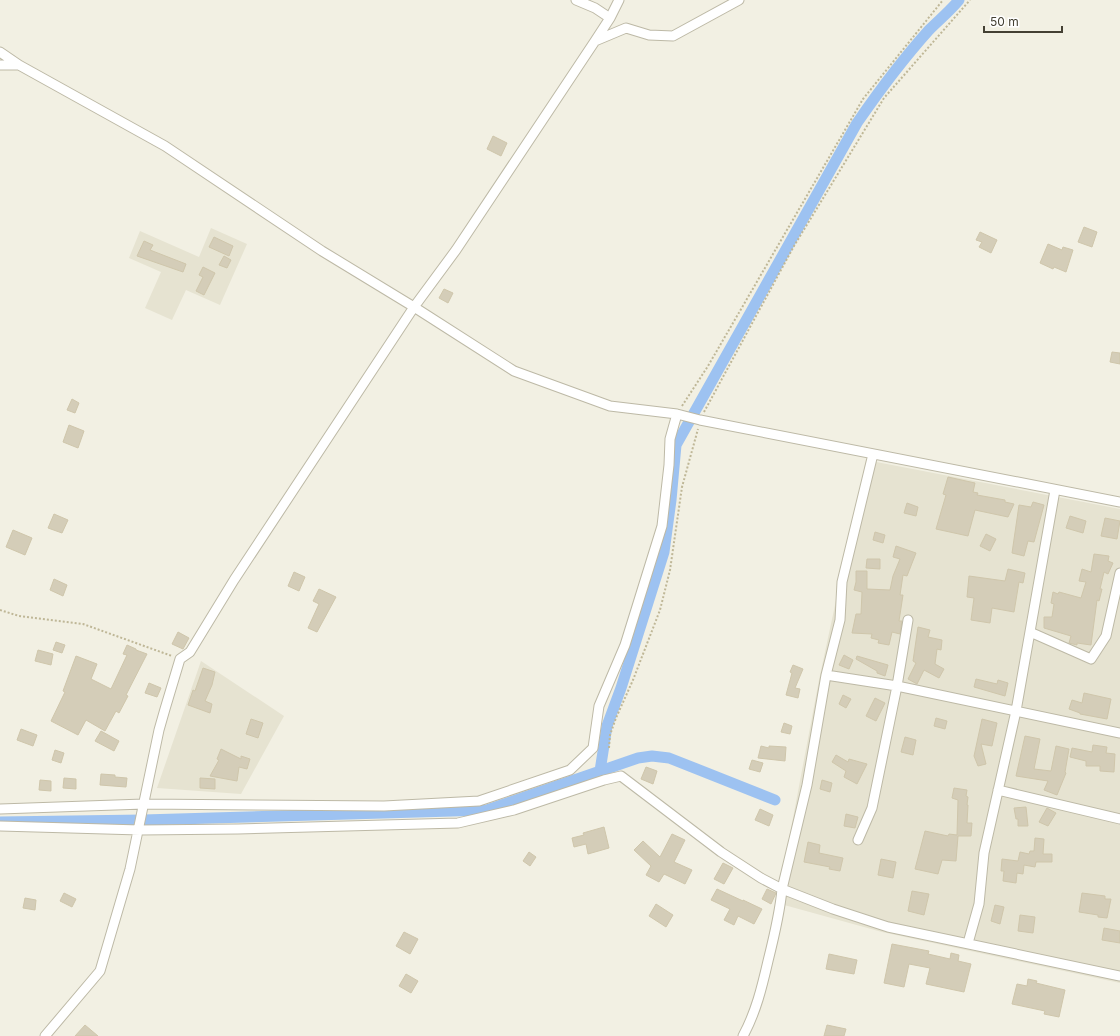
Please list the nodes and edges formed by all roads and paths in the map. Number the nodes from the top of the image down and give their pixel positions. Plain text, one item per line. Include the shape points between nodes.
1 (576, 0) edge
2 (619, 0) edge
3 (739, 0) edge
4 (943, 0) edge
5 (970, 0) edge
6 (610, 18) junction
7 (595, 41) junction
8 (0, 52) edge
9 (0, 65) edge
10 (19, 65) junction
11 (414, 307) junction
12 (677, 414) junction
13 (700, 420) junction
14 (873, 454) junction
15 (1055, 490) junction
16 (1120, 502) edge
17 (1120, 572) edge
18 (0, 610) edge
19 (908, 620) dead end
20 (1030, 632) junction
21 (180, 659) junction
22 (826, 675) junction
23 (897, 686) junction
24 (1016, 711) junction
25 (1120, 734) edge
26 (609, 748) dead end
27 (998, 790) junction
28 (143, 806) junction
29 (0, 809) edge
30 (1120, 819) edge
31 (0, 826) edge
32 (140, 828) junction
33 (858, 840) dead end
34 (782, 889) junction
35 (968, 943) junction
36 (1120, 976) edge
37 (45, 1036) edge
38 (743, 1036) edge

1 - 6 street
2 - 6 street
3 - 7 street via 673,36 649,35 626,28
4 - 12 path via 863,99 712,360
5 - 13 path via 884,98 794,246
6 - 7 street
7 - 11 street via 456,250
8 - 10 street
9 - 10 street
10 - 11 street via 165,146 322,251
11 - 12 street via 514,371 610,406
11 - 21 street via 234,580 190,652
12 - 13 street
12 - 28 street via 670,439 670,465 662,526 626,645 599,706 593,748 570,770 479,801 384,806
13 - 14 street
13 - 26 path via 682,487 670,570 660,610 616,718
14 - 15 street
14 - 22 street via 842,582 840,620
15 - 16 street
15 - 20 street
17 - 20 street via 1106,636 1091,658
18 - 21 path via 19,616 83,624
19 - 23 street
20 - 24 street
21 - 28 street via 159,730
22 - 23 street
22 - 34 street via 807,786
23 - 24 street
23 - 33 street via 872,808
24 - 25 street
24 - 27 street
27 - 30 street
27 - 35 street via 984,853 979,904
28 - 29 street
28 - 32 street
31 - 32 street
32 - 34 street via 266,829 458,822 514,810 622,776 721,852
32 - 37 street via 100,971
34 - 35 street via 888,927
34 - 38 street via 759,999
35 - 36 street

